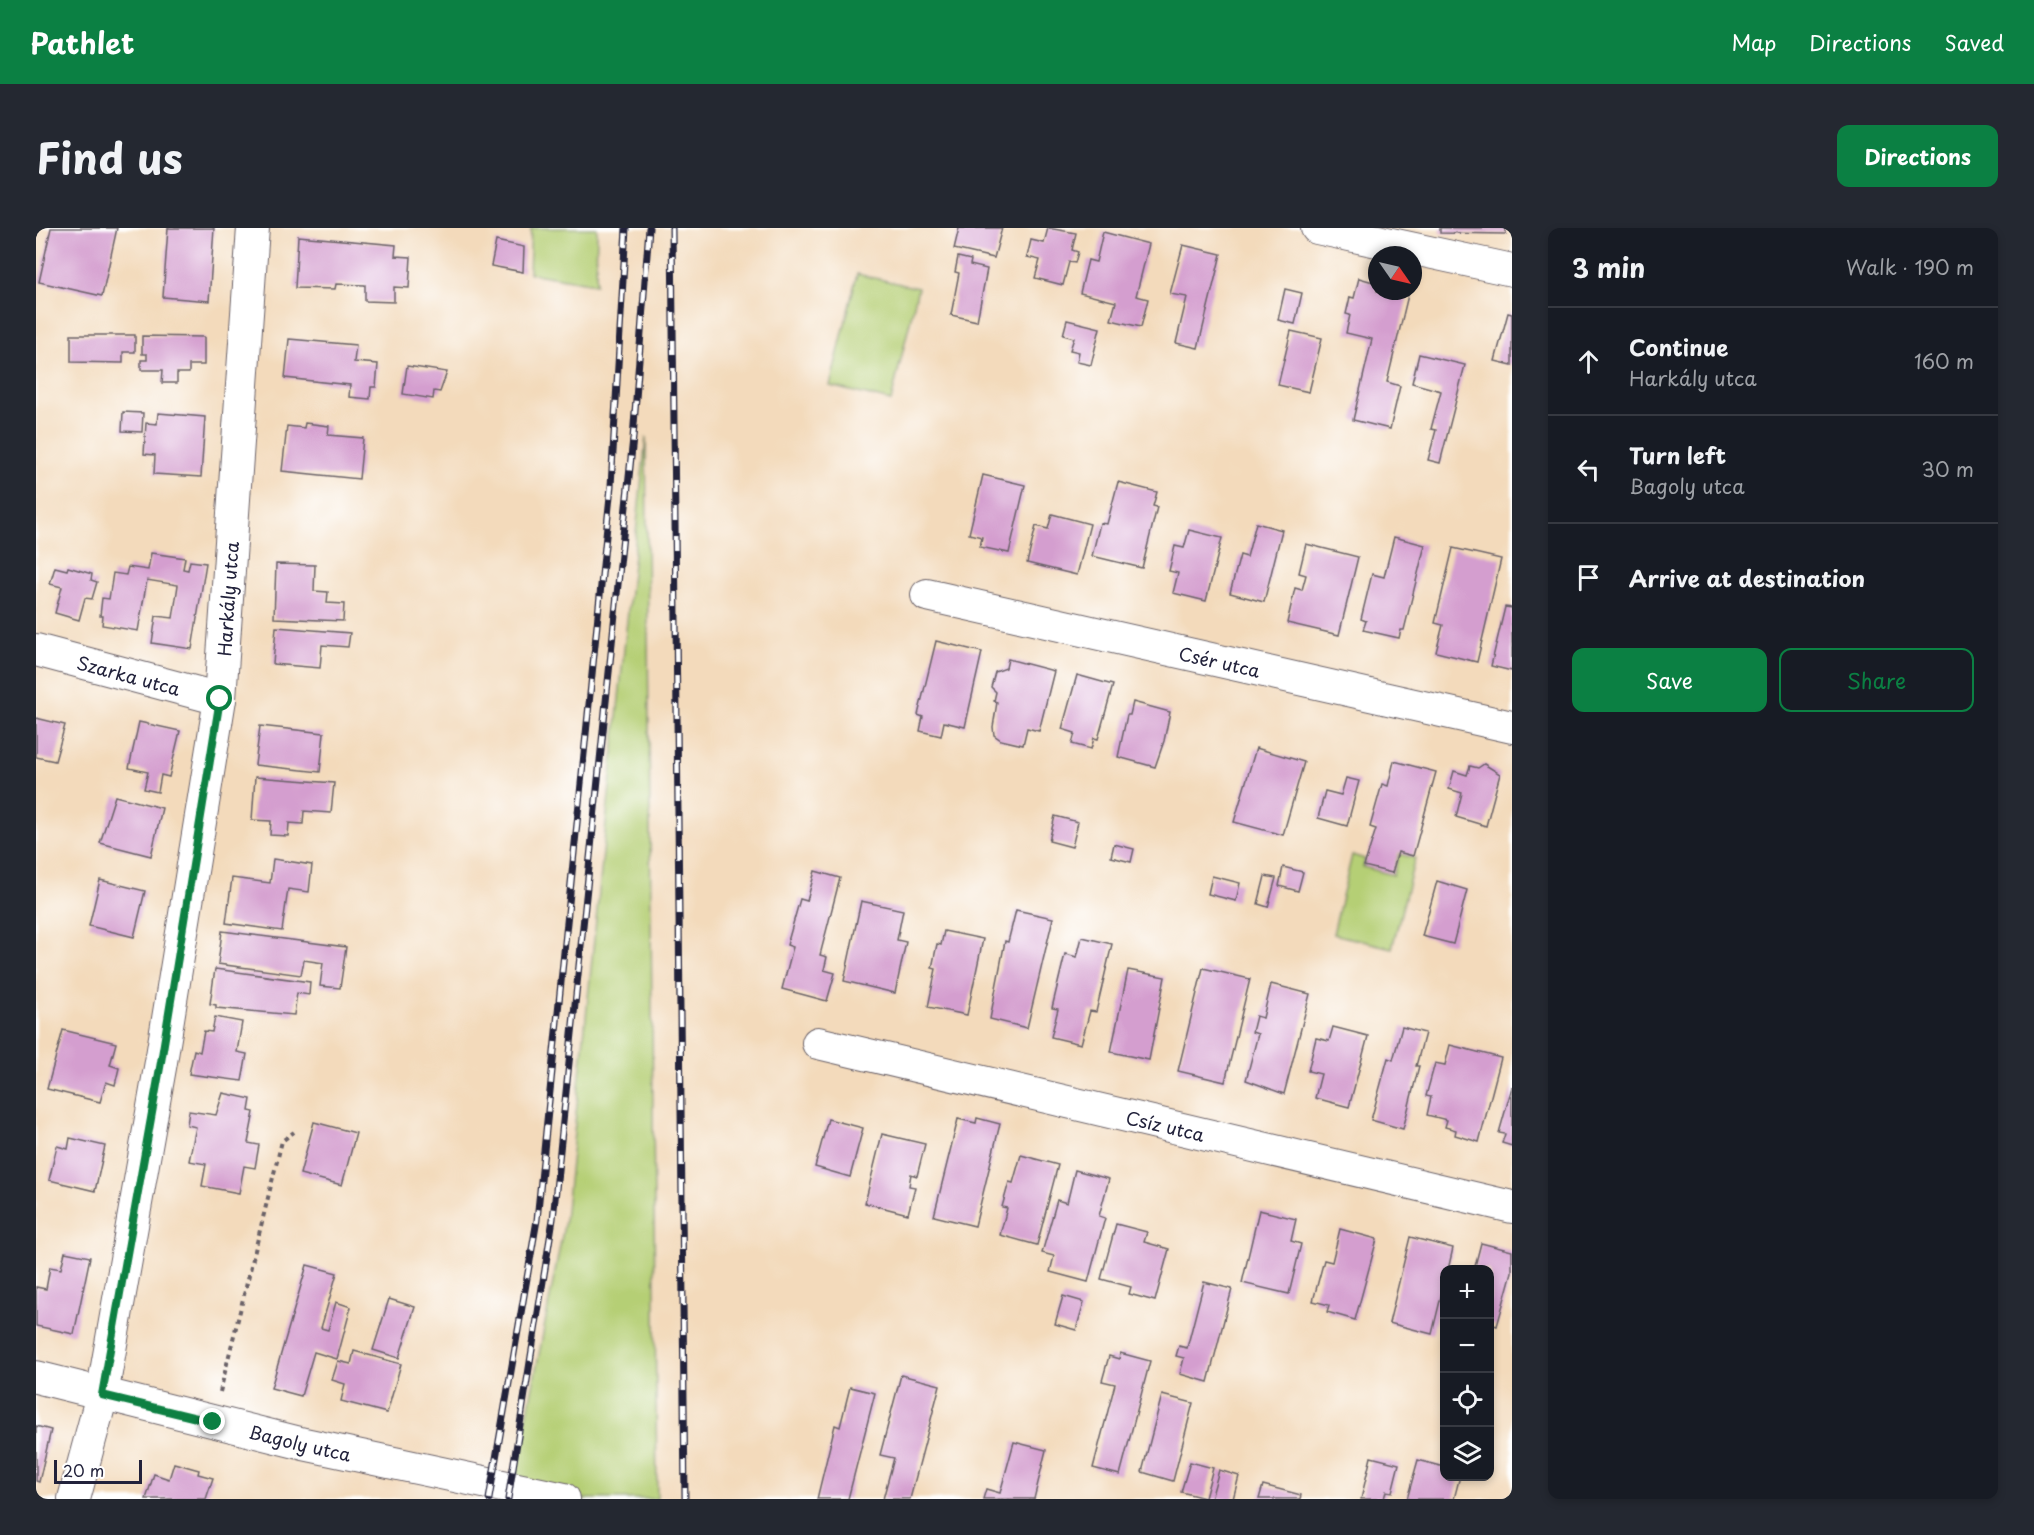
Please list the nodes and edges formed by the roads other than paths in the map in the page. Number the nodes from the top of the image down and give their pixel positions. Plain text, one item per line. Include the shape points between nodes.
1 (253, 228) edge
2 (1317, 228) edge
3 (1399, 236) edge
4 (1512, 270) edge
5 (927, 595) dead end
6 (36, 650) edge
7 (220, 699) junction
8 (1512, 727) edge
9 (818, 1043) dead end
10 (1512, 1207) edge
11 (36, 1377) edge
12 (102, 1395) junction
13 (74, 1499) edge
14 (564, 1499) edge

1 - 7 street, Harkály utca
2 - 3 street
3 - 4 street
5 - 8 street, Csér utca
6 - 7 street, Szarka utca
7 - 12 street, Harkály utca
9 - 10 street, Csíz utca
11 - 12 street, Bagoly utca
12 - 13 street, Harkály utca
12 - 14 street, Bagoly utca

